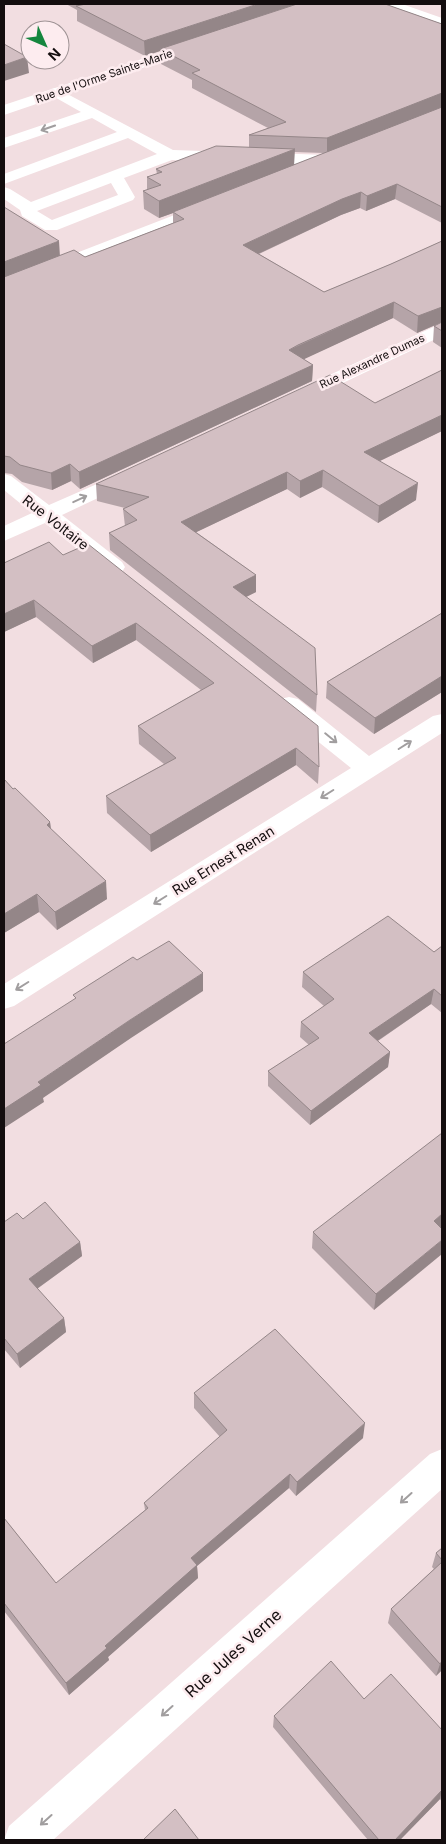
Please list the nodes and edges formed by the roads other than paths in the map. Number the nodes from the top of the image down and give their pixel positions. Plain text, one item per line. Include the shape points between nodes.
1 (389, 4) edge
2 (442, 23) edge
3 (206, 42) edge
4 (56, 92) junction
5 (4, 110) edge
6 (92, 112) junction
7 (130, 132) junction
8 (4, 143) edge
9 (346, 153) edge
10 (170, 155) junction
11 (328, 160) junction
12 (115, 175) junction
13 (288, 176) edge
14 (4, 178) edge
15 (4, 192) edge
16 (225, 200) edge
17 (29, 208) junction
18 (4, 287) edge
19 (442, 328) edge
20 (280, 405) edge
21 (145, 468) edge
22 (4, 480) edge
23 (46, 514) junction
24 (4, 534) edge
25 (130, 580) edge
26 (268, 689) edge
27 (442, 722) edge
28 (368, 768) junction
29 (4, 998) edge
30 (442, 1466) edge
31 (23, 1840) edge

1 - 2 street
3 - 4 street, Rue de l'Orme Sainte-Marie
4 - 5 street, Rue de l'Orme Sainte-Marie
4 - 6 lane
6 - 7 lane
6 -> 8 lane
7 - 10 lane
7 - 14 lane
9 - 11 street
10 - 11 lane
10 - 12 lane
11 - 13 street
12 - 17 lane
12 - 17 lane via 127,197 51,226 28,212
15 - 17 lane
16 - 18 street
19 - 20 street, Rue Alexandre Dumas
23 -> 21 street
22 - 23 street, Rue Voltaire
23 - 24 street
23 - 25 street, Rue Voltaire
26 -> 28 street
28 -> 27 street, Rue Ernest Renan
28 -> 29 street, Rue Ernest Renan
30 -> 31 street, Rue Jules Verne

